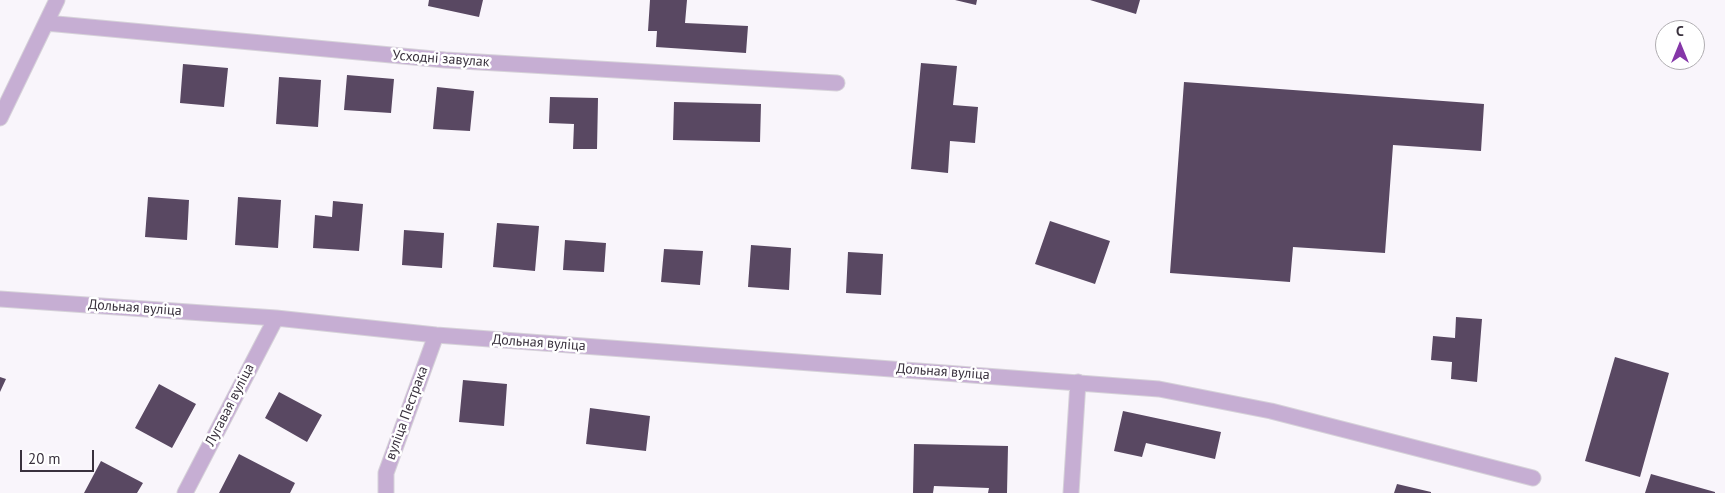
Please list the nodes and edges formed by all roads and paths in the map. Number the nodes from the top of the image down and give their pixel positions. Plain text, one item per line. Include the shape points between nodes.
1 (57, 0) edge
2 (46, 23) junction
3 (837, 83) dead end
4 (0, 118) edge
5 (0, 299) edge
6 (276, 318) junction
7 (436, 335) junction
8 (1078, 382) junction
9 (1533, 478) dead end
10 (185, 493) edge
11 (386, 493) edge
12 (1071, 493) edge

1 - 2 street
2 - 3 street, Усходні завулак via 445,60
2 - 4 street
5 - 6 street, Дольная вуліца
6 - 7 street, Дольная вуліца
6 - 10 street, Лугавая вуліца
7 - 8 street, Дольная вуліца
7 - 11 street, вуліца Пестрака via 386,473
8 - 9 street, Дольная вуліца via 1158,389 1271,411
8 - 12 street

